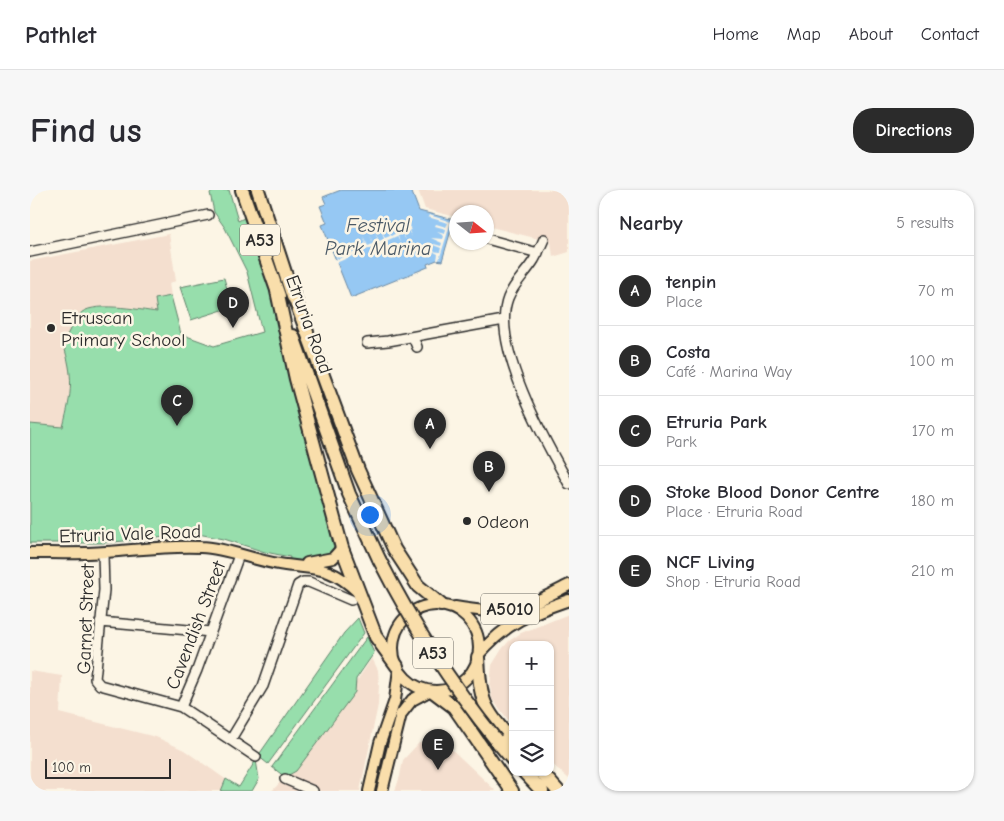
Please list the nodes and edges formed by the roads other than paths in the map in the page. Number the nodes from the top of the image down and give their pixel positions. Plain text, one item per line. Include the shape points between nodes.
1 (242, 190) edge
2 (258, 190) edge
3 (208, 215) dead end
4 (544, 239) dead end
5 (494, 241) edge
6 (30, 252) edge
7 (538, 253) junction
8 (291, 289) junction
9 (276, 290) junction
10 (504, 320) junction
11 (414, 336) junction
12 (367, 343) dead end
13 (416, 347) dead end
14 (313, 389) junction
15 (569, 484) edge
16 (342, 548) junction
17 (30, 553) edge
18 (103, 553) junction
19 (240, 555) junction
20 (288, 565) junction
21 (569, 585) edge
22 (355, 596) junction
23 (569, 600) edge
24 (444, 606) junction
25 (100, 622) junction
26 (211, 632) junction
27 (478, 656) junction
28 (398, 668) junction
29 (432, 692) junction
30 (181, 707) junction
31 (509, 738) edge
32 (231, 739) junction
33 (509, 755) edge
34 (256, 757) dead end
35 (528, 776) edge
36 (545, 776) edge
37 (285, 779) dead end
38 (311, 791) edge
39 (370, 791) edge
40 (382, 791) edge
41 (512, 791) edge
42 (542, 791) edge
43 (558, 791) edge

1 - 9 highway, Etruria Road / A53
2 - 8 highway, Etruria Road / A53
3 - 6 street
4 - 7 street
5 - 7 street
7 - 10 street via 508,298
8 - 14 highway, Etruria Road / A53
8 - 24 highway via 358,470 394,550 418,586
9 - 14 highway, Etruria Road / A53
9 - 16 highway via 296,379
10 - 11 street
10 - 15 street via 518,377 539,427
11 - 12 street
11 - 13 street
14 - 33 highway, A53, bridge via 349,494 379,560 416,627 463,698
16 - 20 main road via 329,560
16 - 22 highway
17 - 18 main road, Etruria Vale Road
18 - 19 main road, Etruria Vale Road via 170,546 220,549
18 - 25 street, Garnet Street via 104,590
19 - 20 main road, Etruria Vale Road
19 - 26 street, Cavendish Street
20 - 22 main road via 325,570 342,577
21 - 24 main road, A5010 via 521,607 500,611
22 - 28 highway via 376,637
22 - 32 street via 326,584 306,582 298,585 263,686
23 - 27 main road, A5010 via 521,618 501,632
24 - 27 main road via 459,611 472,624 478,639
24 - 28 main road via 419,608 401,623 394,640 393,654
25 - 26 street
25 - 30 street, Garnet Street via 95,678 100,685
26 - 30 street, Cavendish Street
27 - 29 main road via 472,672 460,684 449,690
27 - 31 highway via 484,704
28 - 29 main road via 412,684
28 - 39 main road via 396,700 380,743
29 - 40 main road via 412,700 402,714
29 - 41 highway via 454,707
30 - 32 street
32 - 34 street
35 - 42 highway
36 - 43 highway
37 - 38 street

